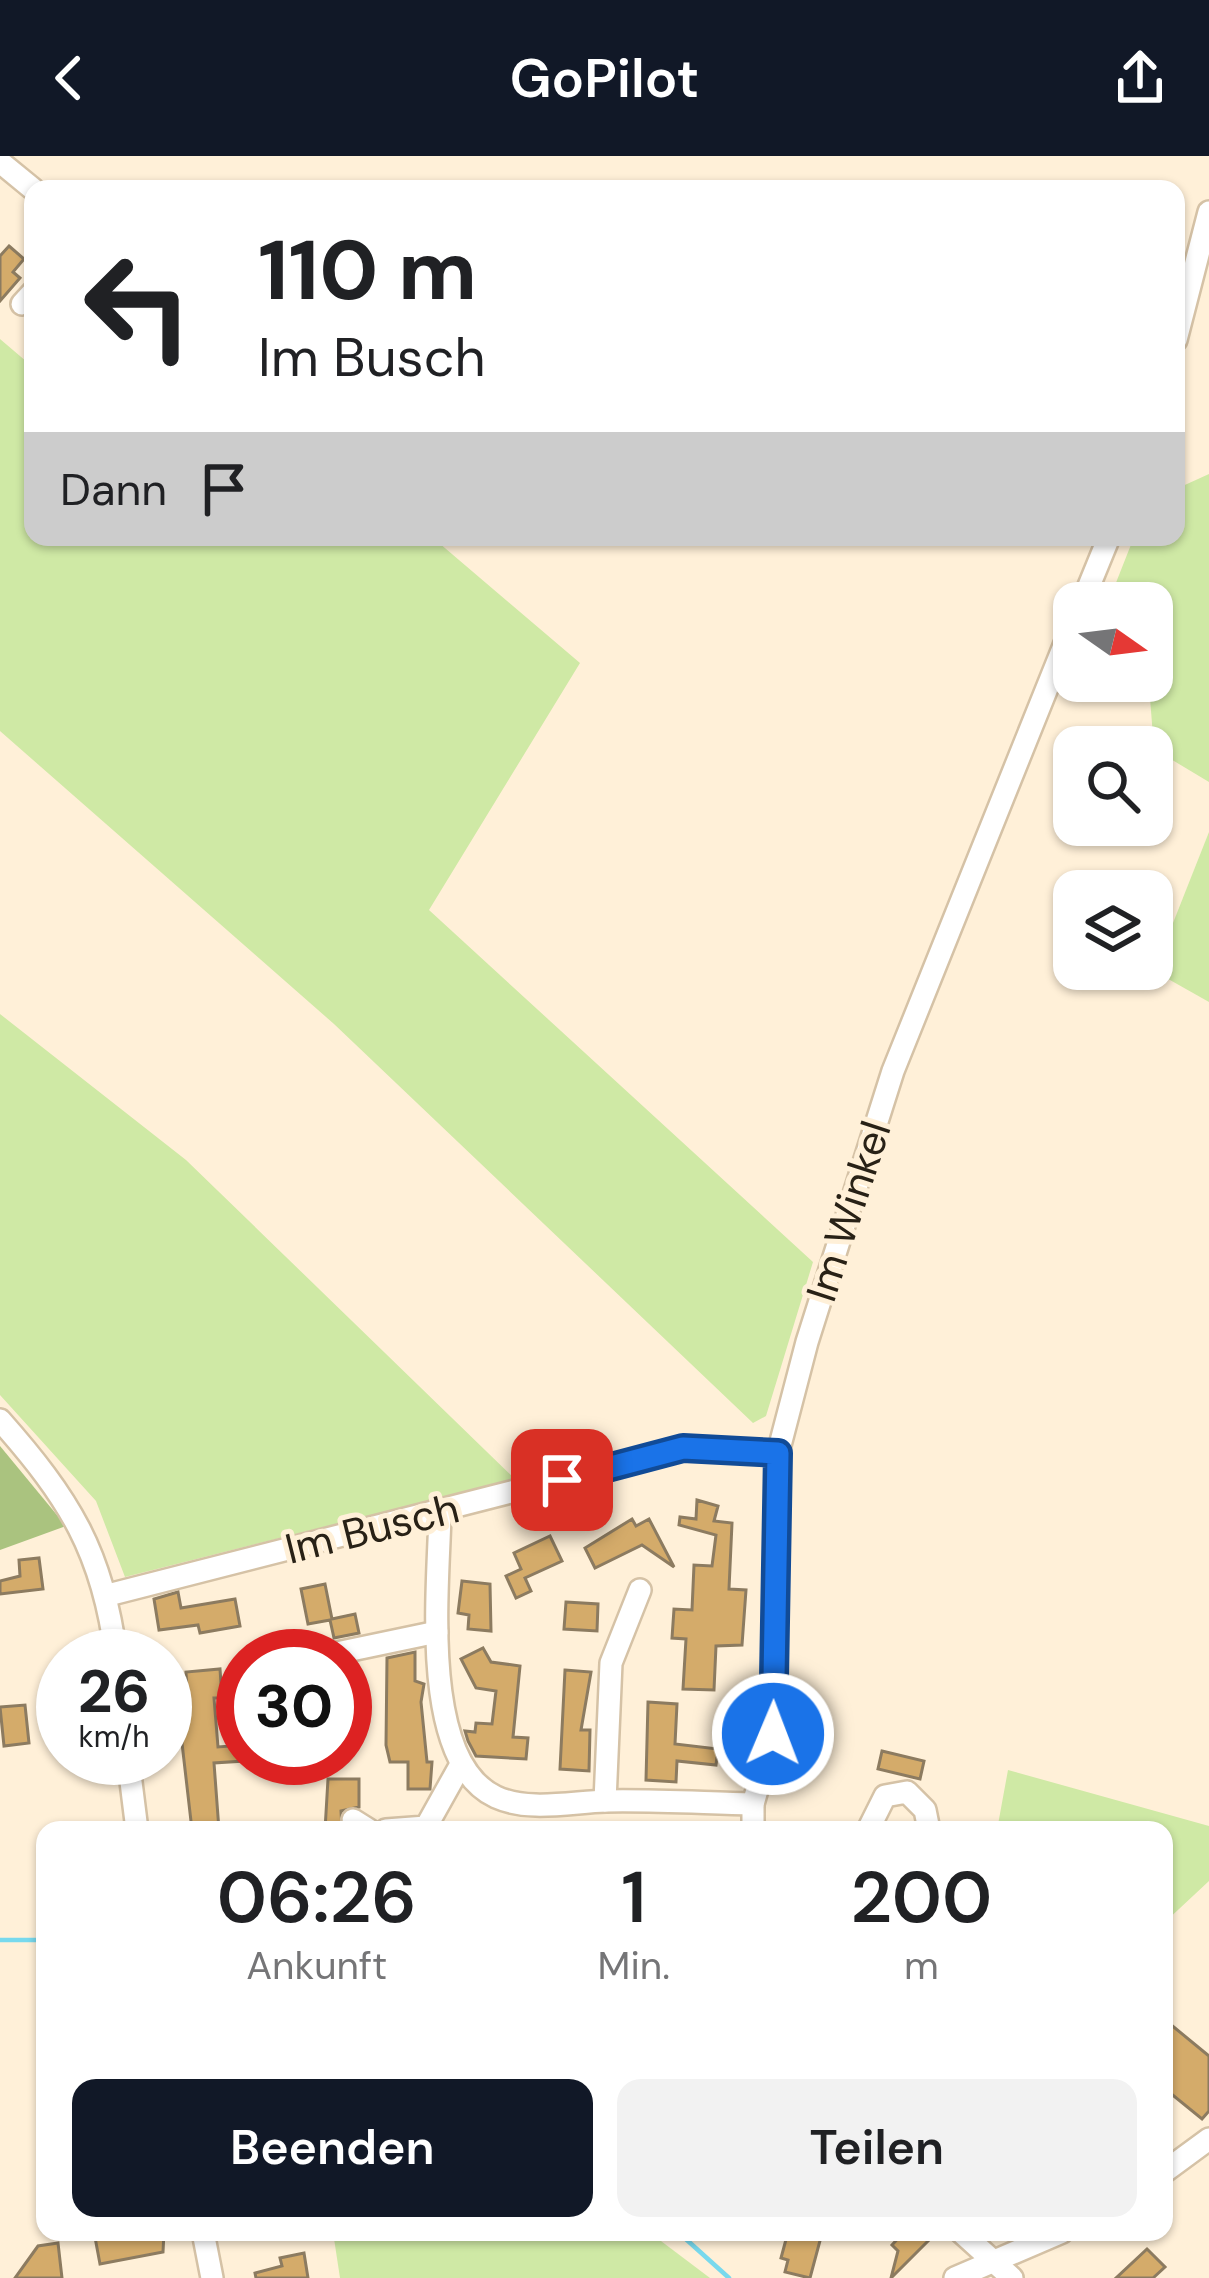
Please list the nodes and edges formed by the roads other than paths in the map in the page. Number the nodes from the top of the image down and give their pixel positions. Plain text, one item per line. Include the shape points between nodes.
1 (0, 162) edge
2 (24, 182) edge
3 (1209, 212) edge
4 (1185, 305) edge
5 (1105, 546) edge
6 (1091, 582) edge
7 (1053, 673) edge
8 (0, 1420) edge
9 (778, 1453) junction
10 (440, 1512) junction
11 (640, 1590) dead end
12 (108, 1595) junction
13 (112, 1629) edge
14 (437, 1632) junction
15 (372, 1646) edge
16 (460, 1766) junction
17 (131, 1785) edge
18 (605, 1801) junction
19 (753, 1804) junction
20 (136, 1821) edge
21 (428, 1821) edge
22 (753, 1821) edge
23 (872, 1821) edge
24 (927, 1821) edge
25 (1209, 2139) edge
26 (1173, 2165) edge
27 (203, 2241) edge
28 (959, 2241) edge
29 (971, 2241) edge
30 (1041, 2241) edge
31 (994, 2261) junction
32 (208, 2277) edge
33 (950, 2278) edge
34 (1012, 2278) edge

1 - 2 street
3 - 4 street
5 - 6 street
7 - 9 street, Im Winkel via 893,1071
8 - 12 street via 75,1515
9 - 10 street, Im Busch via 683,1448
9 - 19 street, Im Winkel via 773,1734
10 - 12 street, Im Busch
10 - 14 street
11 - 18 street via 611,1663
12 - 13 street
14 - 15 street
14 - 16 street via 442,1701
16 - 18 street via 495,1796 535,1805
16 - 21 street
17 - 20 street
18 - 19 street
19 - 22 street, Im Winkel
23 - 24 street via 885,1796 908,1792
25 - 26 street
27 - 32 street
28 - 33 street
29 - 31 street
30 - 31 street
31 - 33 street
31 - 34 street

